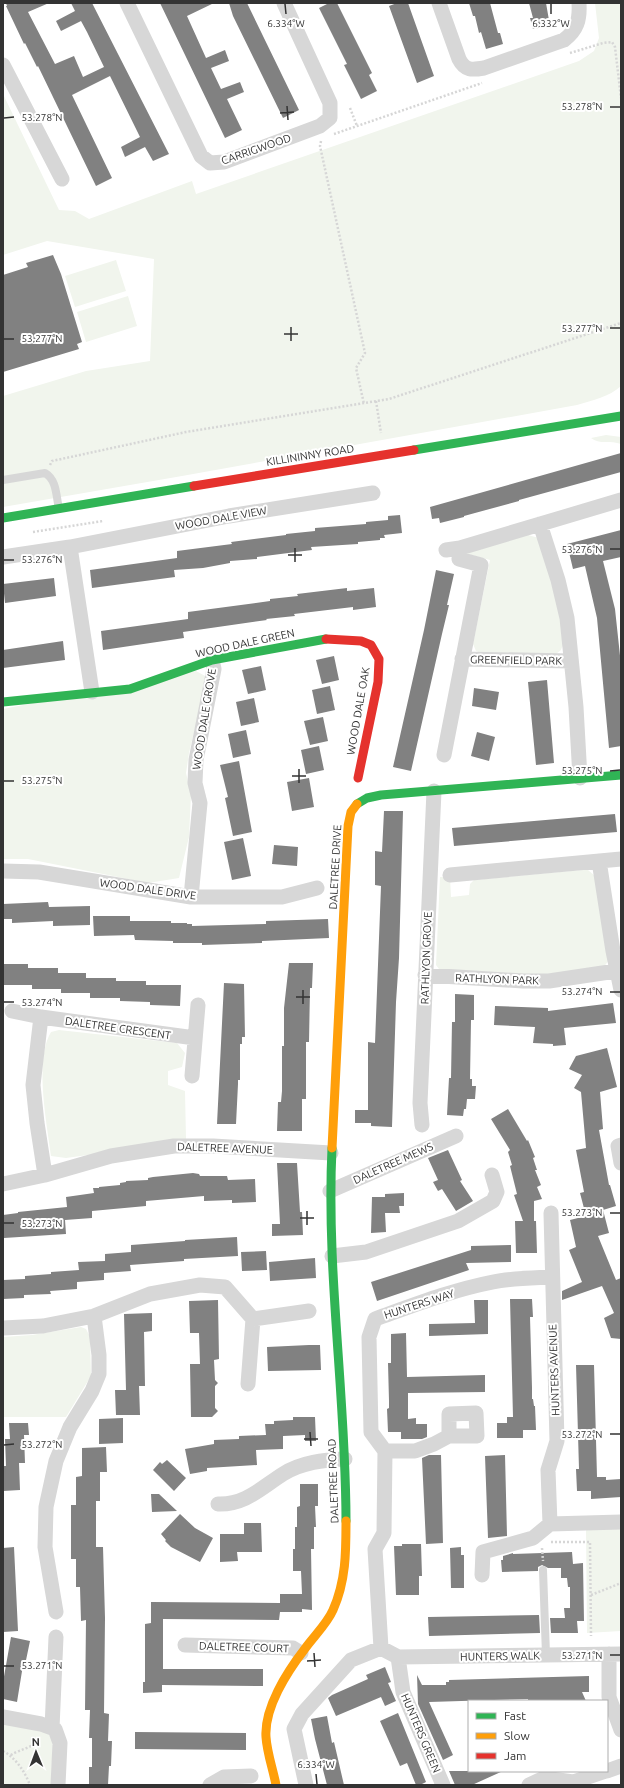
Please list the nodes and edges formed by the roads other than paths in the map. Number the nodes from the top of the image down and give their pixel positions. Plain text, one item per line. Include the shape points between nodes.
1 (127, 3) edge
2 (284, 3) edge
3 (439, 3) edge
4 (578, 3) edge
5 (3, 65) edge
6 (62, 179) dead end
7 (615, 407) dead end
8 (621, 416) edge
9 (590, 421) junction
10 (621, 424) edge
11 (3, 480) edge
12 (373, 493) dead end
13 (621, 500) edge
14 (59, 509) junction
15 (3, 518) edge
16 (540, 524) junction
17 (70, 547) junction
18 (446, 550) dead end
19 (3, 557) edge
20 (459, 559) dead end
21 (374, 649) joint
22 (462, 659) junction
23 (212, 660) junction
24 (571, 661) junction
25 (92, 692) junction
26 (3, 702) edge
27 (444, 755) dead end
28 (621, 775) edge
29 (358, 778) dead end
30 (580, 778) junction
31 (434, 791) junction
32 (621, 859) edge
33 (599, 861) junction
34 (3, 870) edge
35 (450, 875) dead end
36 (317, 888) dead end
37 (191, 897) junction
38 (616, 971) junction
39 (425, 975) junction
40 (621, 990) edge
41 (198, 1005) dead end
42 (12, 1011) dead end
43 (42, 1017) junction
44 (195, 1038) junction
45 (192, 1076) dead end
46 (422, 1126) dead end
47 (456, 1136) dead end
48 (621, 1145) edge
49 (331, 1153) junction
50 (621, 1163) edge
51 (45, 1174) junction
52 (492, 1175) dead end
53 (3, 1184) edge
54 (330, 1191) junction
55 (551, 1214) dead end
56 (332, 1256) junction
57 (552, 1277) junction
58 (309, 1311) dead end
59 (94, 1316) junction
60 (253, 1319) junction
61 (3, 1328) edge
62 (248, 1384) dead end
63 (449, 1436) dead end
64 (385, 1451) junction
65 (345, 1459) junction
66 (218, 1504) dead end
67 (621, 1522) edge
68 (550, 1524) junction
69 (543, 1570) road end
70 (482, 1575) dead end
71 (56, 1612) dead end
72 (56, 1637) dead end
73 (185, 1645) dead end
74 (381, 1648) junction
75 (301, 1653) junction
76 (615, 1654) edge
77 (546, 1655) junction
78 (398, 1657) junction
79 (3, 1718) edge
80 (621, 1730) edge
81 (46, 1731) junction
82 (621, 1766) edge
83 (608, 1770) edge
84 (604, 1772) edge
85 (251, 1776) dead end
86 (574, 1784) edge
87 (58, 1785) edge
88 (210, 1785) edge
89 (276, 1785) edge
90 (306, 1785) edge
91 (443, 1785) edge
92 (529, 1785) edge

1 - 2 street, CARRIGWOOD via 201,156 210,163 224,162 313,129 330,118 330,103
3 - 4 street via 458,59 467,69 473,70 564,40 573,33 578,24
5 - 6 street
7 - 9 street
8 - 9 street, KILLININNY ROAD
9 - 10 street
9 - 14 street, KILLININNY ROAD
11 - 14 lane via 37,474 51,476
12 - 17 street, WOOD DALE VIEW via 230,516
13 - 16 street
14 - 15 street, KILLININNY ROAD
16 - 18 street
16 - 24 street, GREENFIELD PARK via 567,618
17 - 19 street, WOOD DALE VIEW
17 - 25 street
20 - 22 street, GREENFIELD PARK via 481,565
21 - 23 street, WOOD DALE GREEN via 361,641 326,639
21 - 29 street, WOOD DALE OAK via 379,659 378,682
22 - 24 street, GREENFIELD PARK
22 - 27 street, GREENFIELD PARK
23 - 25 street, WOOD DALE GREEN via 130,689
23 - 37 street, WOOD DALE GROVE via 214,669 196,760 195,783 200,803
24 - 30 street, GREENFIELD PARK
25 - 26 street, WOOD DALE GREEN
28 - 30 street, DALETREE DRIVE
30 - 31 street, DALETREE DRIVE
31 - 39 street, RATHLYON GROVE
31 - 49 street, DALETREE DRIVE via 368,797 357,803 349,818
32 - 33 street
33 - 35 street
33 - 38 street
34 - 37 street, WOOD DALE DRIVE via 38,872
36 - 37 street, WOOD DALE DRIVE via 282,897
38 - 39 street, RATHLYON PARK via 549,981
38 - 40 street
39 - 46 street, RATHLYON GROVE via 420,1103
41 - 44 street
42 - 43 street, DALETREE CRESCENT
43 - 44 street, DALETREE CRESCENT
43 - 51 street via 33,1085
44 - 45 street
47 - 54 street, DALETREE MEWS
48 - 50 street via 618,1146
49 - 51 street, DALETREE AVENUE via 174,1146 111,1156
49 - 54 street, DALETREE ROAD
51 - 53 street, DALETREE AVENUE
52 - 56 street via 497,1192 493,1201 458,1221 366,1252
54 - 56 street, DALETREE ROAD
55 - 57 street, HUNTERS AVENUE
56 - 65 street, DALETREE ROAD
57 - 64 street, HUNTERS WAY via 494,1282 433,1298 375,1319 370,1337 371,1432
57 - 68 street, HUNTERS AVENUE via 556,1441 548,1470
58 - 60 street
59 - 60 street via 150,1294 200,1286 225,1287
59 - 61 street via 43,1326
59 - 71 street via 99,1374 92,1391 70,1427 56,1461 46,1507 45,1547
60 - 62 street
63 - 64 street via 415,1451
64 - 74 street via 384,1533 375,1549
65 - 66 street via 319,1460 284,1474 258,1493 230,1505
65 - 75 street, DALETREE ROAD via 345,1574 332,1612
67 - 68 street
68 - 70 street via 533,1538 483,1552
69 - 77 lane
72 - 81 street
73 - 75 street, DALETREE COURT via 293,1648
74 - 78 street, HUNTERS WALK
74 - 90 street via 351,1660 302,1714 294,1729
75 - 89 street, DALETREE ROAD via 274,1698 266,1725 266,1738
76 - 77 street, HUNTERS WALK
76 - 80 street via 609,1698
77 - 78 street, HUNTERS WALK
78 - 91 street, HUNTERS GREEN via 403,1692
79 - 81 street via 41,1724
81 - 87 street via 55,1729 60,1743
82 - 83 street
84 - 86 street
85 - 88 street via 224,1776
86 - 92 street via 544,1778

